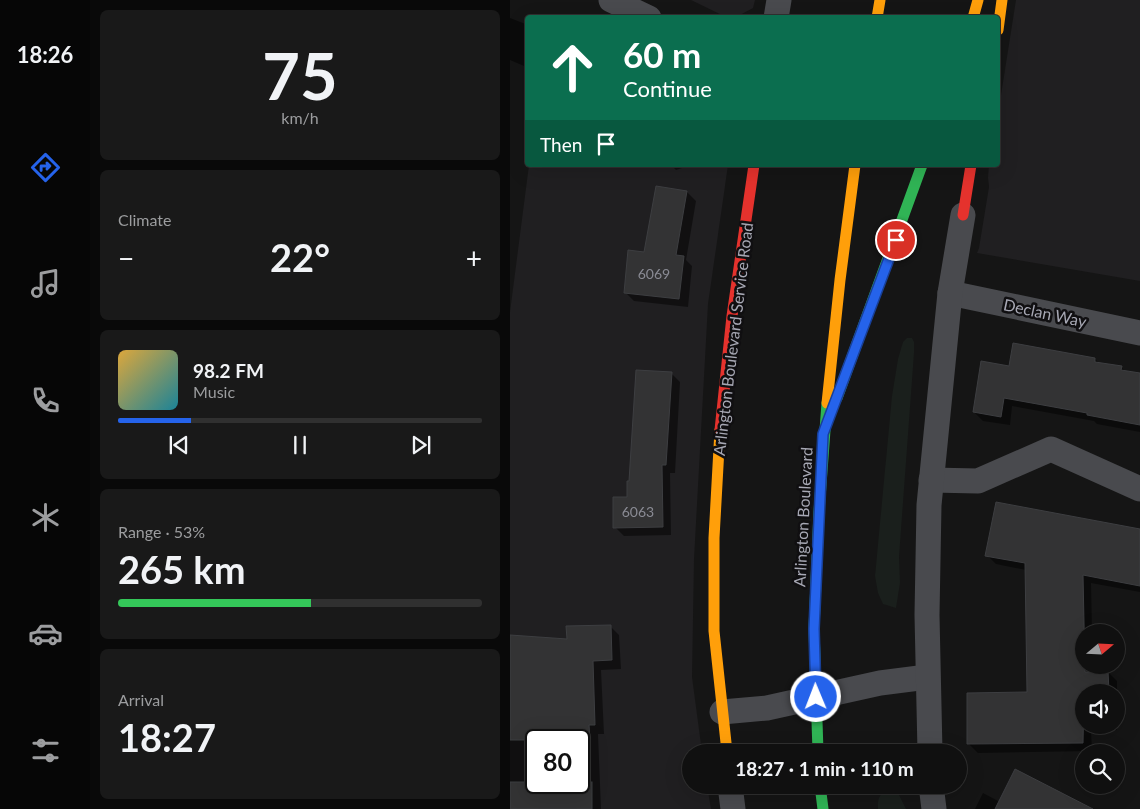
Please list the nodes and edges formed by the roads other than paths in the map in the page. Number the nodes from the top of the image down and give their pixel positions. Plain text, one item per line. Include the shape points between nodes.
1 (611, 0) edge
2 (779, 0) edge
3 (880, 0) edge
4 (978, 0) edge
5 (1002, 0) edge
6 (643, 15) edge
7 (776, 15) edge
8 (878, 15) edge
9 (973, 15) edge
10 (1000, 15) edge
11 (754, 167) edge
12 (855, 167) edge
13 (921, 167) edge
14 (971, 167) edge
15 (963, 215) joint
16 (950, 293) junction
17 (1140, 333) edge
18 (823, 434) junction
19 (931, 480) junction
20 (1140, 489) edge
21 (928, 677) junction
22 (816, 697) junction
23 (722, 712) junction
24 (726, 744) edge
25 (818, 744) edge
26 (930, 744) edge
27 (731, 794) edge
28 (821, 794) edge
29 (932, 794) edge
30 (733, 809) edge
31 (823, 809) edge
32 (934, 809) edge

1 - 6 street
2 - 7 street
3 - 8 main road
4 - 9 main road
5 - 10 main road
11 - 23 main road, Arlington Boulevard Service Road via 722,404 714,538 714,631
12 - 18 main road, Arlington Boulevard via 841,261
13 - 18 main road
14 - 15 main road
15 - 16 street
16 - 17 street, Declan Way
16 - 19 street
18 - 22 main road, Arlington Boulevard via 814,629
19 - 20 street via 978,481 1051,449
19 - 21 street via 927,554
21 - 22 street
21 - 26 street
22 - 23 street via 767,708
22 - 25 main road, Arlington Boulevard
23 - 24 main road, Arlington Boulevard Service Road
27 - 30 street
28 - 31 main road
29 - 32 street

